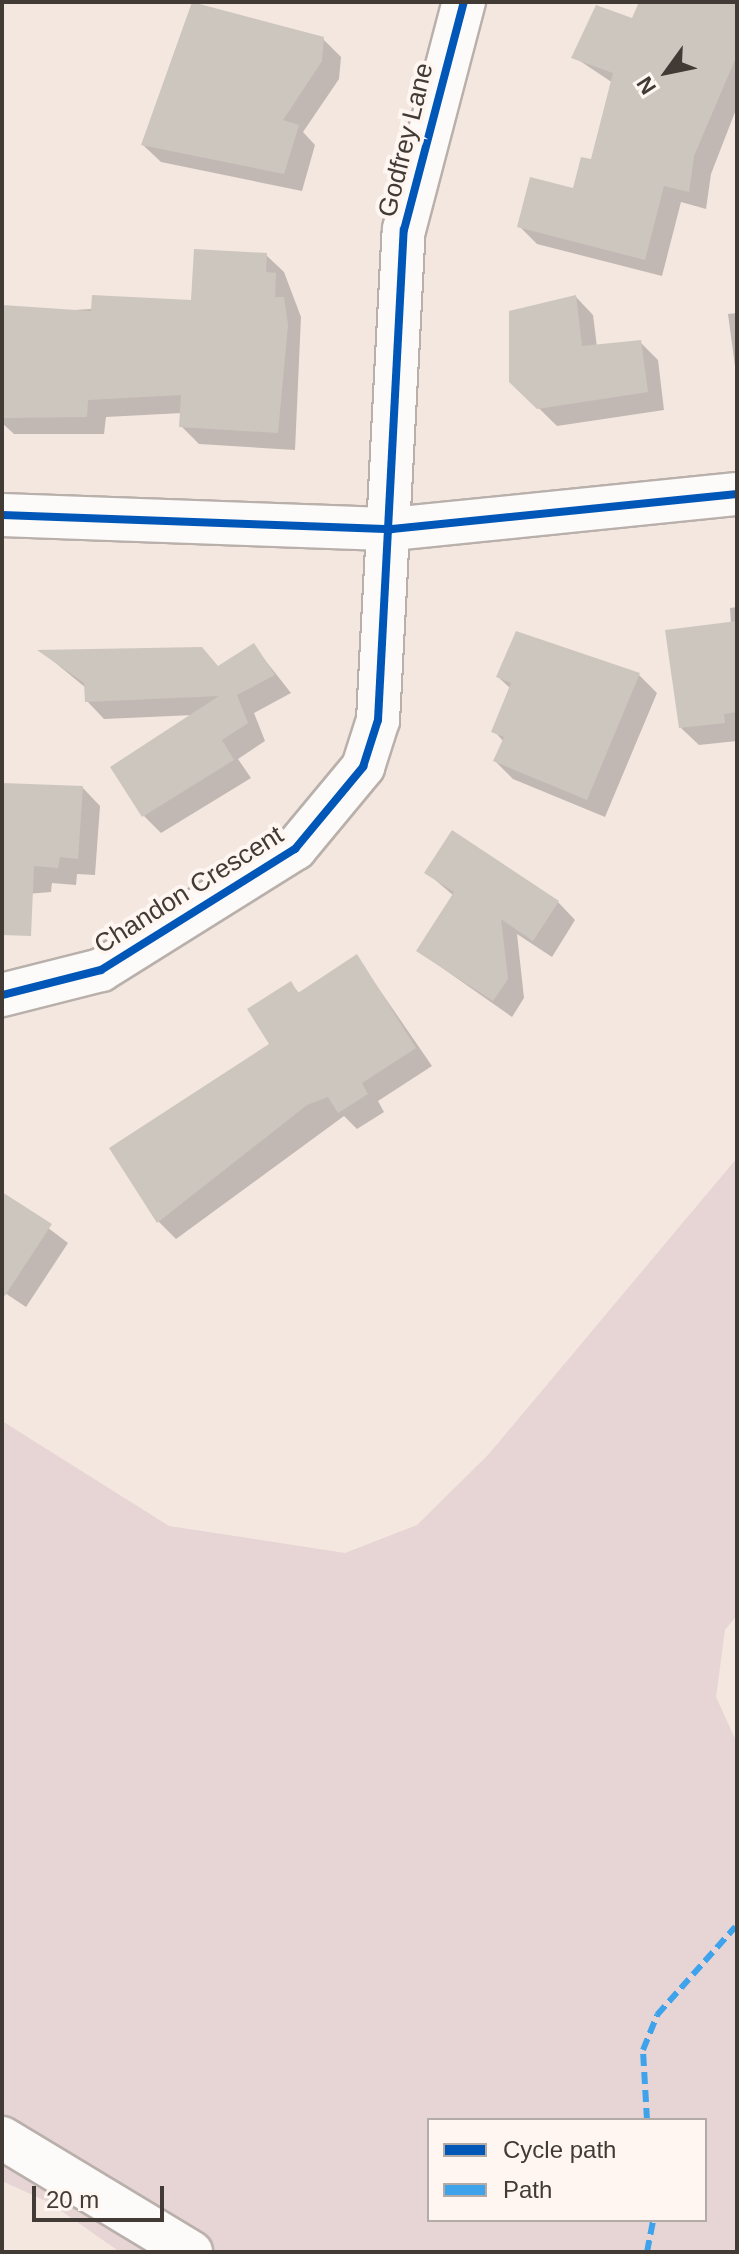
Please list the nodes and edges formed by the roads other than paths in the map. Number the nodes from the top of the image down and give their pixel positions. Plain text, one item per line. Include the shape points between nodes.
1 (464, 2) edge
2 (737, 494) edge
3 (2, 515) edge
4 (392, 529) junction
5 (2, 995) edge
6 (2, 2138) edge
7 (191, 2252) edge

1 - 4 street, Godfrey Lane via 404,230
2 - 4 street
3 - 4 street
4 - 5 street, Chandon Crescent via 378,720 363,767 336,806 295,849 101,970
6 - 7 street

